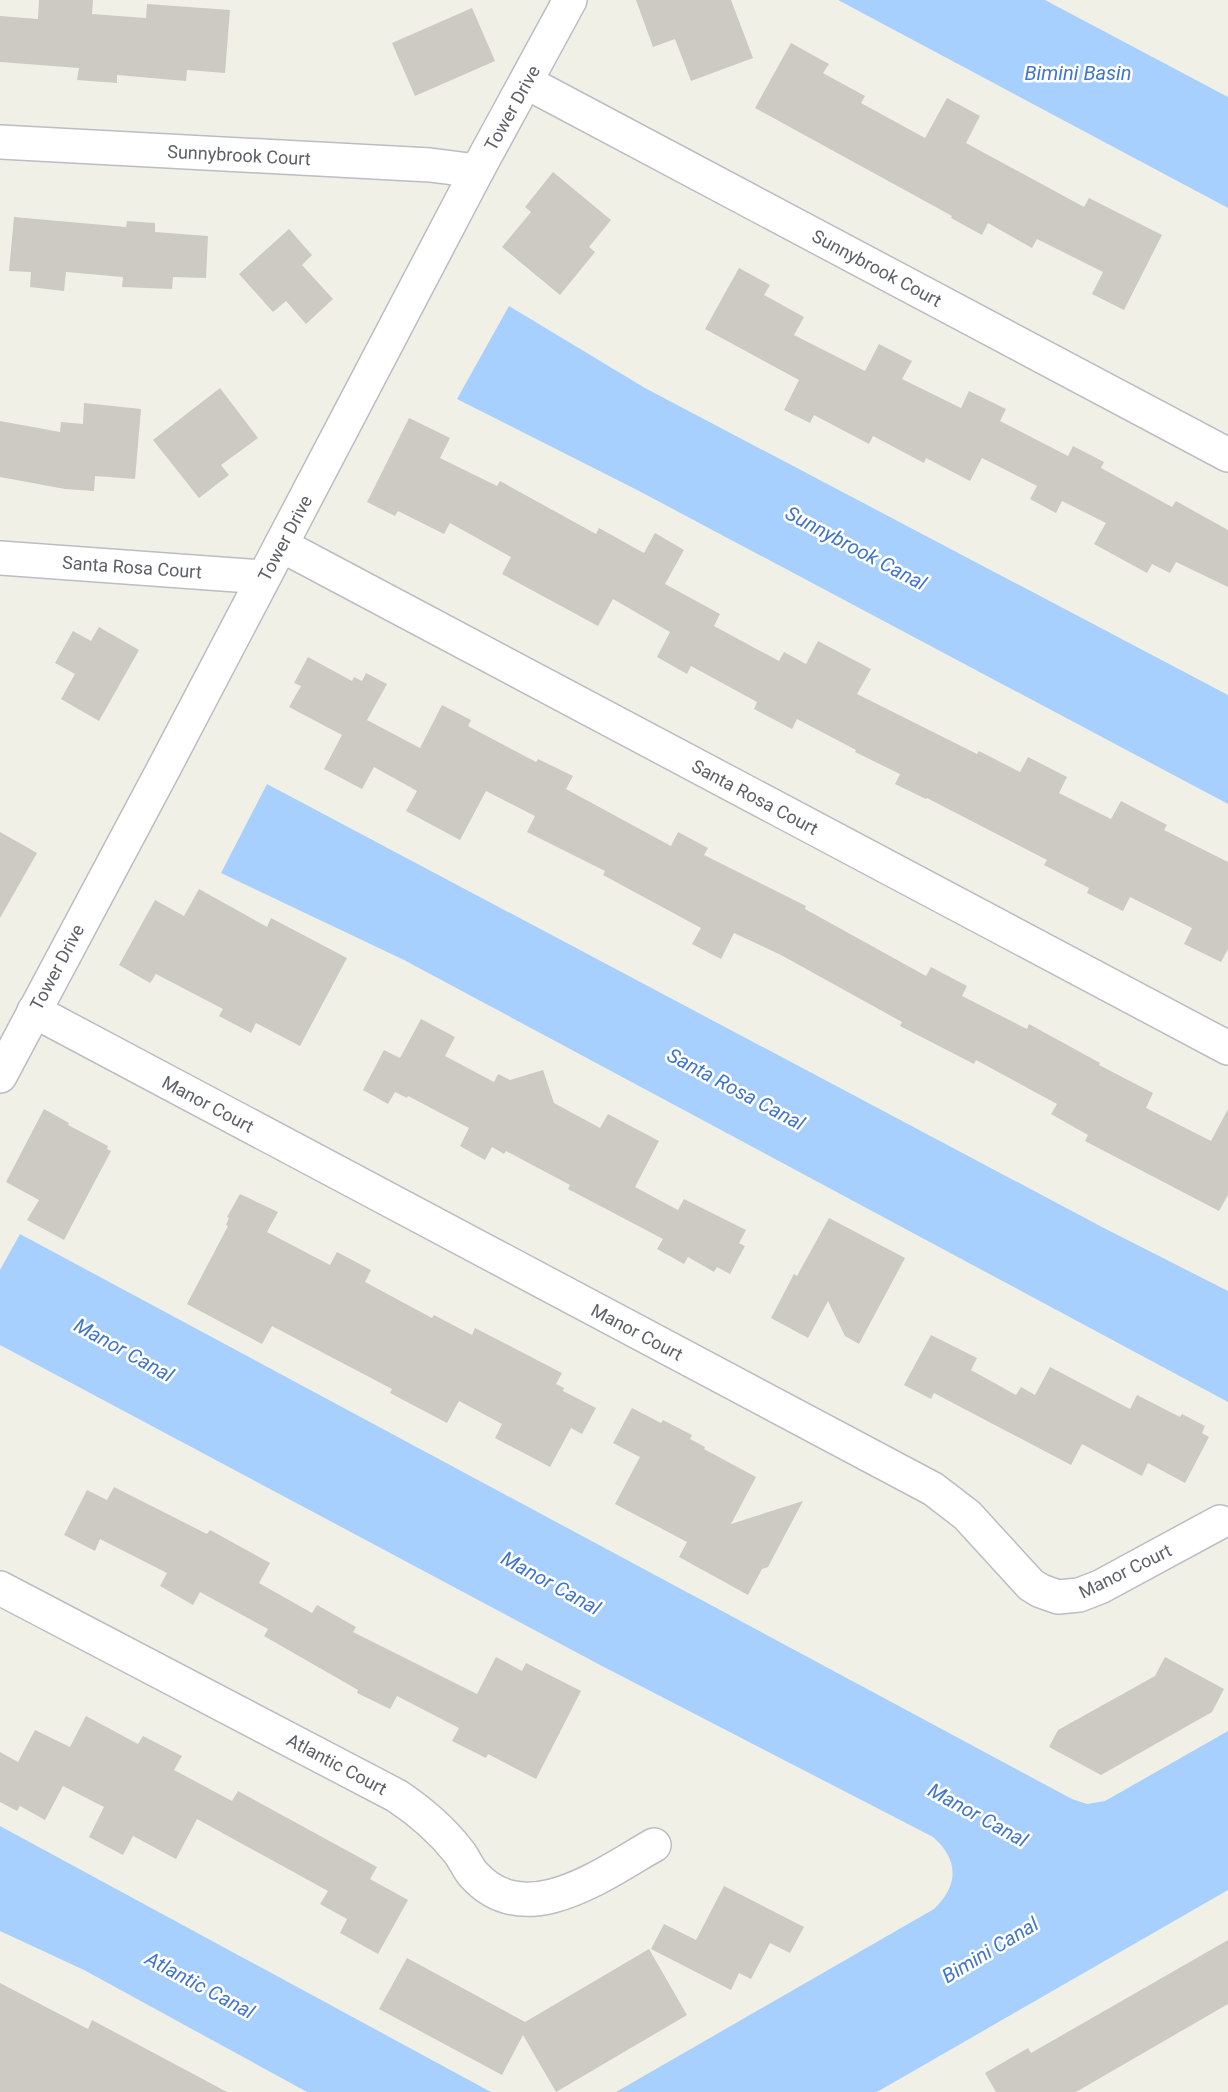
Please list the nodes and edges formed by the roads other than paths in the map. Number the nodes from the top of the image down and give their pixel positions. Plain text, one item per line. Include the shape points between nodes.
1 (570, 0) edge
2 (526, 82) junction
3 (0, 142) edge
4 (477, 171) junction
5 (1228, 455) edge
6 (281, 545) junction
7 (0, 558) edge
8 (264, 577) junction
9 (34, 1011) junction
10 (1228, 1048) edge
11 (0, 1076) edge
12 (1220, 1522) dead end
13 (0, 1587) edge
14 (654, 1845) dead end

1 - 2 street, Tower Drive
2 - 4 street, Tower Drive
2 - 5 street, Sunnybrook Court
3 - 4 street, Sunnybrook Court via 430,165
4 - 6 street, Tower Drive
6 - 8 street, Tower Drive
6 - 10 street, Santa Rosa Court
7 - 8 street, Santa Rosa Court
8 - 9 street, Tower Drive
9 - 11 street, Tower Drive
9 - 12 street, Manor Court via 933,1489 967,1515 1022,1578 1041,1591 1070,1597 1089,1591
13 - 14 street, Atlantic Court via 397,1796 443,1832 471,1872 498,1893 519,1899 559,1895

